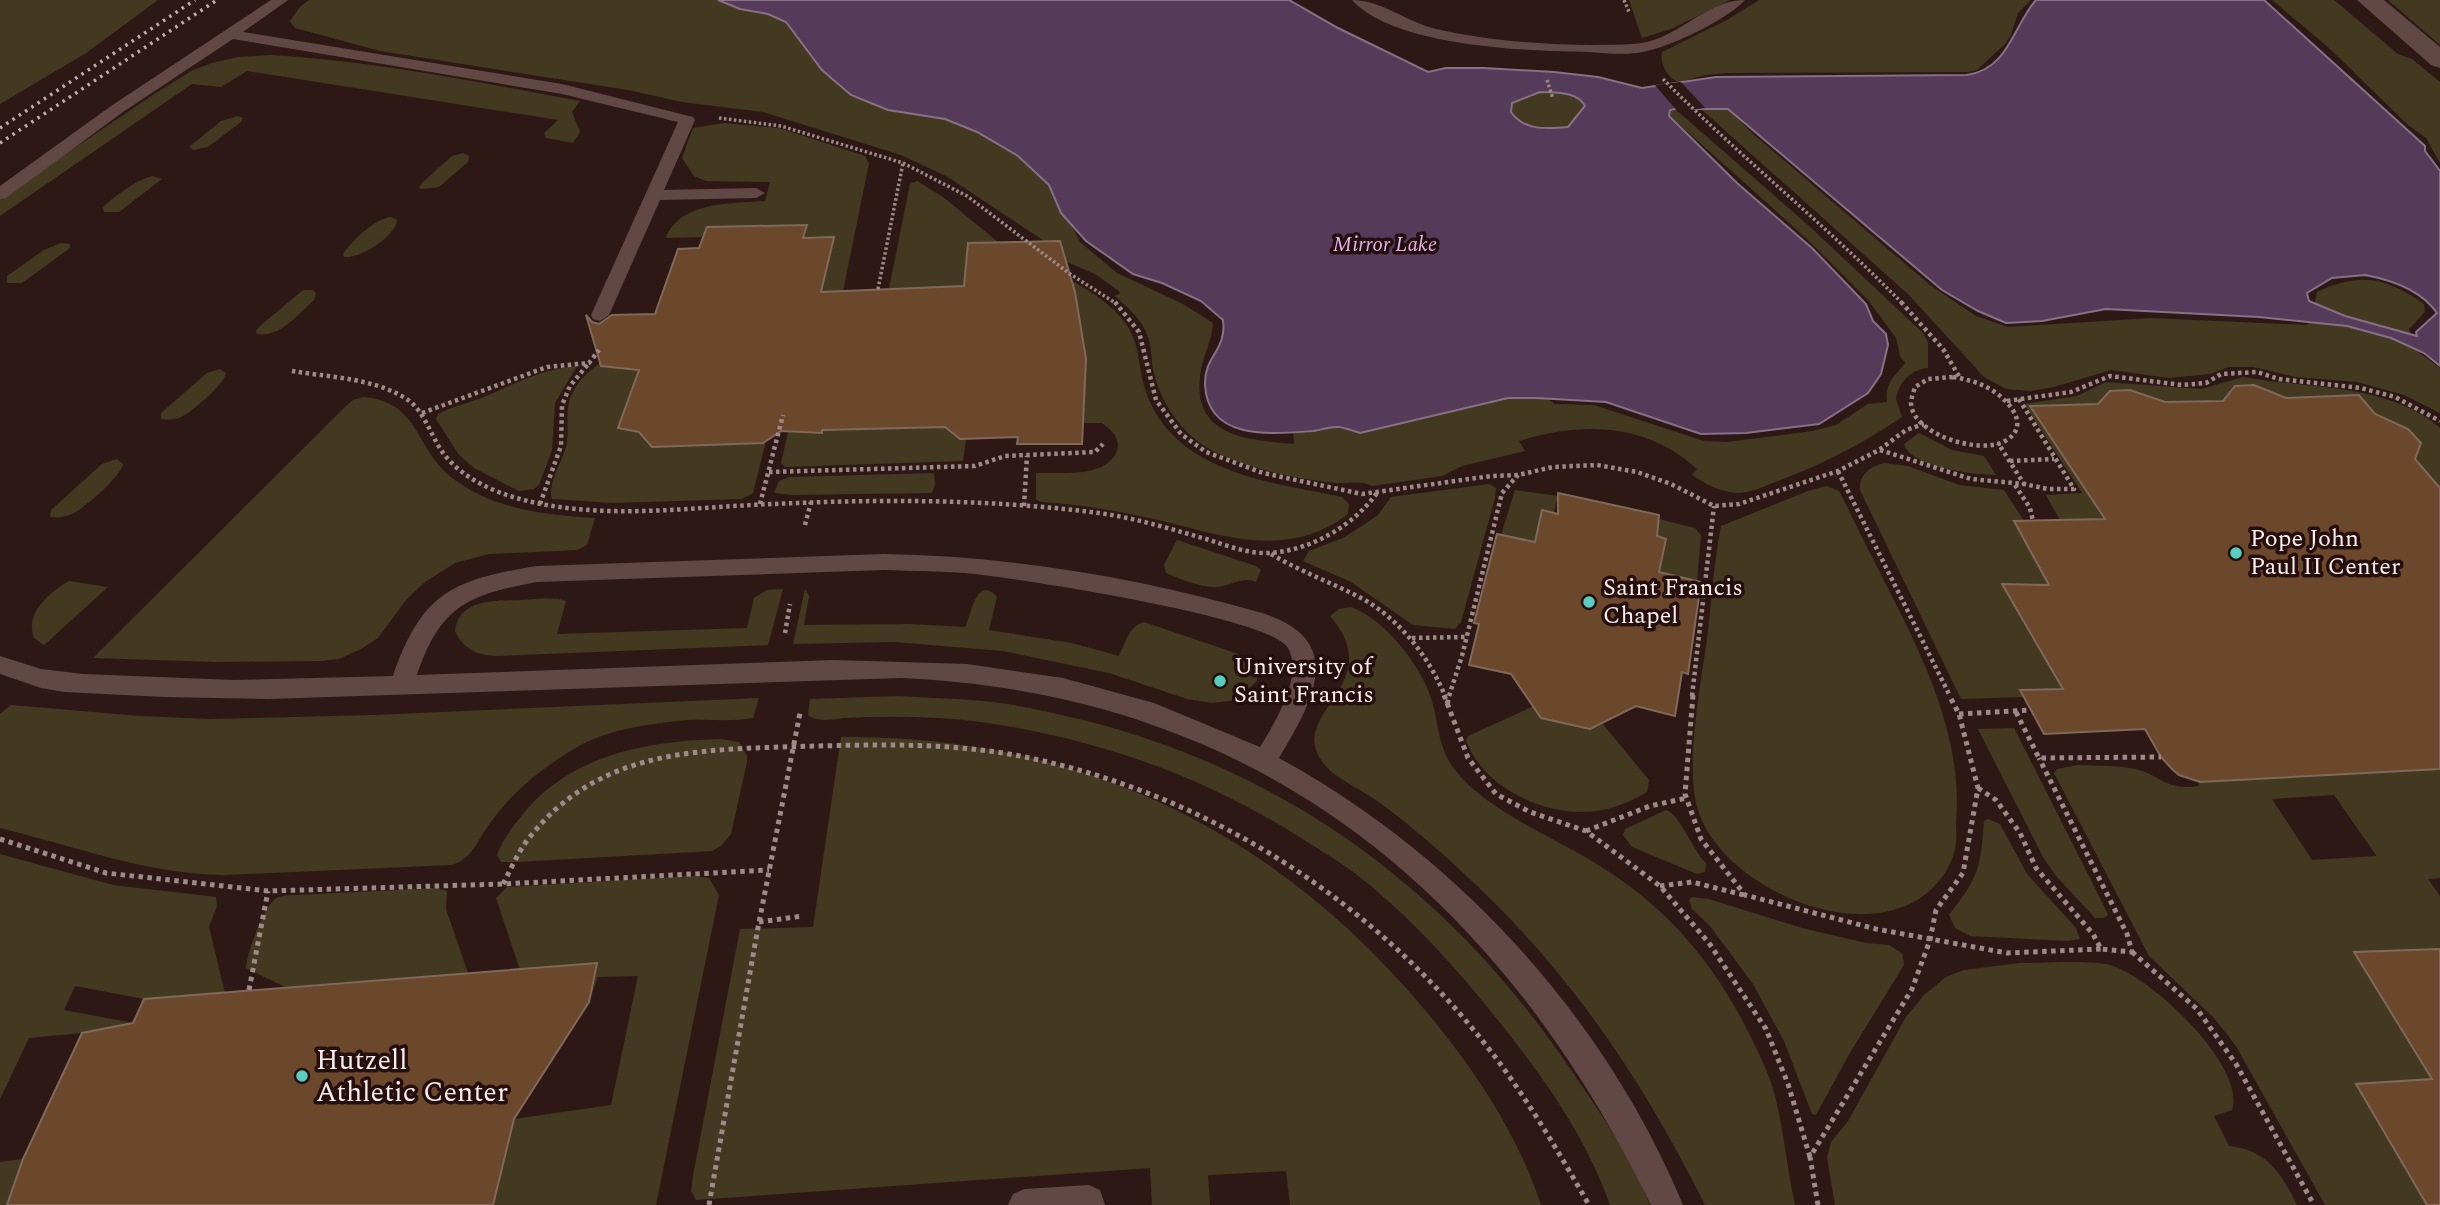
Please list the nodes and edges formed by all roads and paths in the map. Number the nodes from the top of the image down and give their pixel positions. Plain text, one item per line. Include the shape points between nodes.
1 (281, 0) edge
2 (1359, 0) edge
3 (1619, 0) edge
4 (1738, 0) edge
5 (2369, 0) edge
6 (1625, 1) edge
7 (230, 34) junction
8 (2440, 60) edge
9 (1667, 83) dead end
10 (687, 120) junction
11 (903, 163) junction
12 (756, 193) dead end
13 (0, 194) edge
14 (652, 195) junction
15 (878, 289) dead end
16 (600, 315) dead end
17 (604, 340) dead end
18 (589, 363) junction
19 (292, 371) dead end
20 (1960, 378) junction
21 (2019, 399) junction
22 (2007, 401) junction
23 (422, 413) junction
24 (783, 415) dead end
25 (2440, 421) edge
26 (1924, 424) junction
27 (1998, 443) junction
28 (1103, 444) dead end
29 (1879, 450) junction
30 (1027, 456) junction
31 (2054, 459) junction
32 (2010, 461) junction
33 (1838, 471) junction
34 (769, 472) junction
35 (1518, 475) junction
36 (2024, 484) junction
37 (2015, 485) junction
38 (1377, 492) junction
39 (540, 504) junction
40 (760, 504) junction
41 (1024, 506) junction
42 (1714, 506) junction
43 (2033, 521) dead end
44 (1270, 554) junction
45 (790, 603) dead end
46 (1466, 637) junction
47 (1411, 638) junction
48 (783, 644) dead end
49 (0, 665) edge
50 (402, 685) junction
51 (803, 701) dead end
52 (1447, 705) junction
53 (2031, 710) dead end
54 (2016, 712) junction
55 (1959, 714) junction
56 (793, 747) junction
57 (2161, 757) dead end
58 (2039, 758) junction
59 (1265, 760) junction
60 (1978, 788) junction
61 (1687, 798) junction
62 (1586, 831) junction
63 (0, 839) edge
64 (769, 870) junction
65 (503, 884) junction
66 (1660, 886) junction
67 (268, 891) junction
68 (1745, 895) junction
69 (803, 916) dead end
70 (759, 922) junction
71 (1930, 940) junction
72 (2101, 949) junction
73 (2132, 953) junction
74 (248, 990) dead end
75 (1810, 1157) junction
76 (709, 1205) edge
77 (1024, 1205) edge
78 (1089, 1205) edge
79 (1589, 1205) edge
80 (1667, 1205) edge
81 (1818, 1205) edge
82 (2314, 1205) edge

1 - 7 lane
2 - 4 lane via 1379,14 1419,29 1493,43 1635,49 1675,36
3 - 6 path
5 - 8 main road
7 - 10 lane via 573,91
7 - 13 lane
9 - 20 path via 1878,277 1938,341
10 - 11 path via 731,118 781,126
10 - 14 lane
11 - 15 path
11 - 38 path via 967,196 1070,275 1112,299 1139,332 1156,400 1171,424 1193,443 1223,460 1263,473 1351,492
12 - 14 lane
14 - 16 lane
17 - 18 path
18 - 23 path via 538,368
18 - 39 path via 570,386 562,405 561,446
19 - 23 path via 381,390 404,398
20 - 22 path via 1988,387
20 - 26 path via 1934,378 1915,387 1909,398 1911,407
21 - 22 path
21 - 25 path via 2071,392 2110,376 2182,385 2206,383 2221,374 2257,372 2395,397
21 - 31 path
22 - 27 path via 2018,424 2011,437
23 - 39 path via 443,453 473,479
24 - 34 path
26 - 27 path via 1963,444
26 - 29 path via 1906,430
27 - 32 path
28 - 30 path via 1095,452
29 - 33 path
29 - 37 path via 1961,477
30 - 34 path via 975,466
30 - 41 path
31 - 32 path
31 - 36 path via 2074,489
32 - 36 path
33 - 42 path via 1739,503
33 - 55 path
34 - 40 path
35 - 38 path
35 - 42 path via 1553,467 1597,465 1637,471
35 - 46 path via 1503,493
36 - 37 path
37 - 43 path
38 - 44 path via 1361,514 1336,531
39 - 40 path via 595,509
40 - 41 path via 913,501
41 - 44 path via 1144,522
42 - 61 path via 1689,727
44 - 47 path via 1364,600
45 - 48 path
46 - 47 path
46 - 52 path
47 - 52 path
49 - 50 lane via 52,681 152,687 344,689
50 - 59 lane via 791,671 961,672 1046,684 1117,701 1202,730
50 - 59 lane via 426,625 442,607 463,594 510,578 537,573 875,563 973,566 1185,602 1291,635 1304,667 1300,687 1293,710
51 - 56 path
52 - 62 path via 1468,758 1496,794
53 - 54 path
54 - 55 path
54 - 58 path
55 - 60 path
56 - 64 path
56 - 65 path via 698,750 629,764 592,780 571,794 529,838
56 - 79 path via 894,744 1023,756 1141,789 1258,846 1334,894 1458,1010 1535,1114
57 - 58 path
58 - 73 path via 2127,934
59 - 80 lane via 1315,788 1397,846 1478,923 1586,1057
60 - 71 path via 1963,873 1936,910
60 - 72 path via 2002,808 2036,868
61 - 62 path via 1659,802
61 - 68 path via 1701,839
62 - 66 path
63 - 67 path via 106,873
64 - 65 path
64 - 70 path
65 - 67 path
66 - 68 path via 1690,881
66 - 75 path via 1709,943 1766,1029
67 - 74 path
68 - 71 path
69 - 70 path
70 - 76 path
71 - 72 path via 2007,953
71 - 75 path via 1912,989
72 - 73 path
73 - 82 path via 2197,1009 2236,1064
75 - 81 path
77 - 78 lane via 1089,1200

